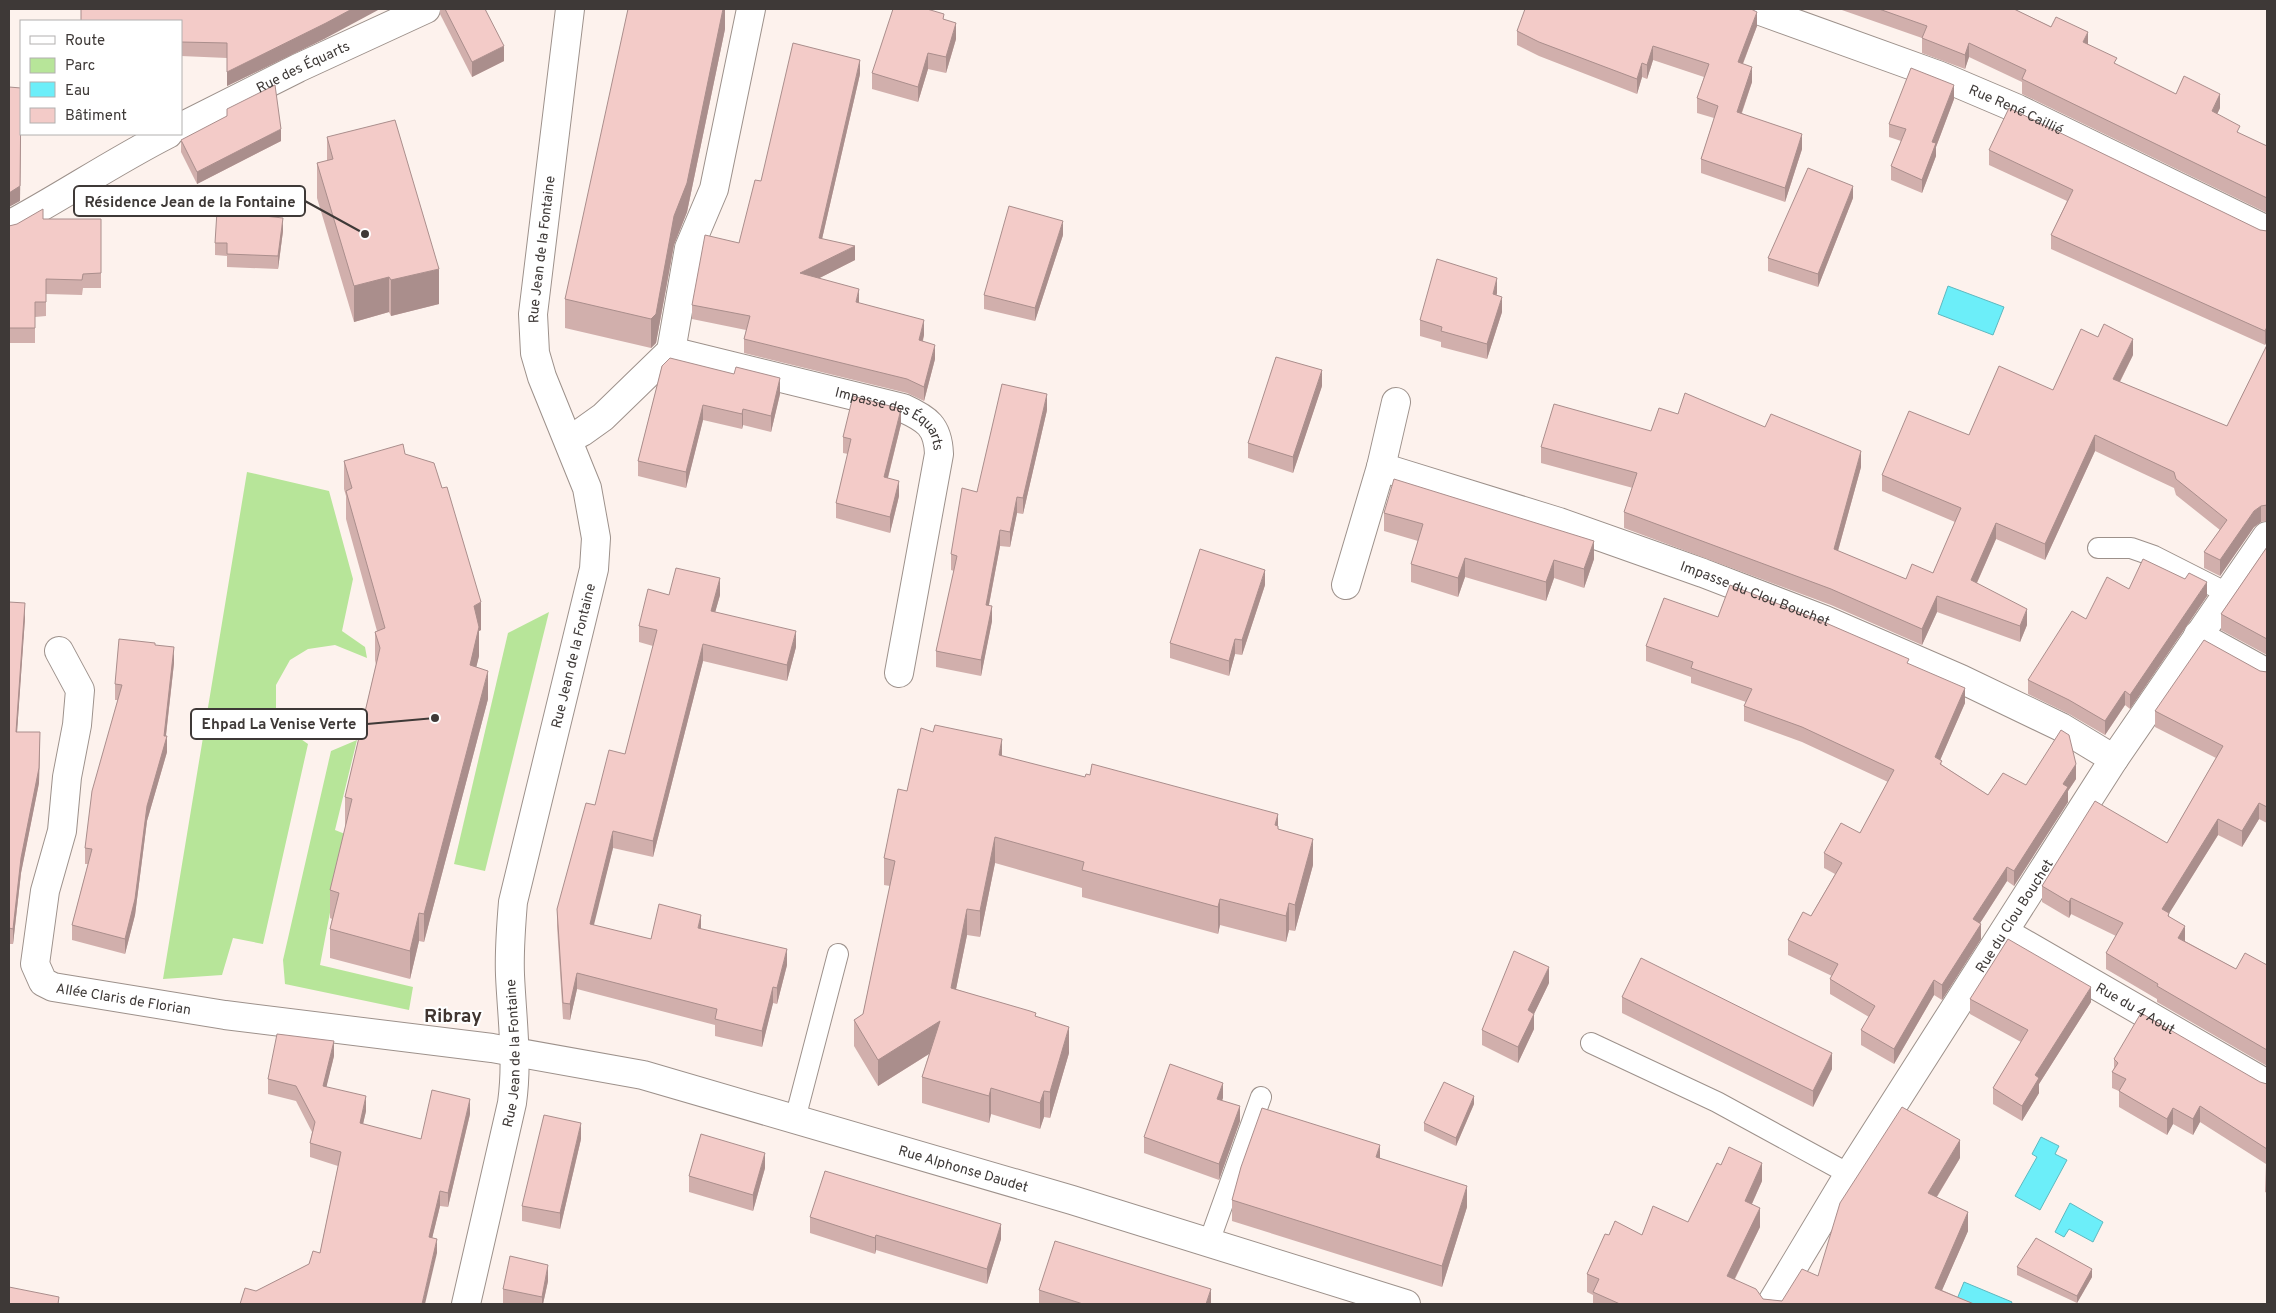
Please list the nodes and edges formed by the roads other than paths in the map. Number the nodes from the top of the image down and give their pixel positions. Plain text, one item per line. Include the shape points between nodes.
1 (426, 9) edge
2 (570, 9) edge
3 (751, 9) edge
4 (1755, 9) edge
5 (182, 126) edge
6 (166, 135) edge
7 (9, 225) edge
8 (2267, 230) edge
9 (671, 351) junction
10 (1396, 402) dead end
11 (569, 439) junction
12 (1381, 467) junction
13 (2267, 536) edge
14 (2098, 548) dead end
15 (1346, 585) dead end
16 (2227, 593) junction
17 (2198, 635) junction
18 (59, 651) dead end
19 (899, 673) dead end
20 (2267, 673) edge
21 (2114, 759) junction
22 (2004, 932) junction
23 (838, 954) dead end
24 (1590, 1043) dead end
25 (516, 1053) junction
26 (2267, 1084) edge
27 (1261, 1097) dead end
28 (795, 1119) junction
29 (1849, 1174) junction
30 (1209, 1242) junction
31 (466, 1304) edge
32 (1406, 1304) edge
33 (1771, 1304) edge

1 - 5 street, Rue des Équarts
2 - 11 street, Rue Jean de la Fontaine via 533,314 535,353
3 - 9 street via 714,189 689,248
4 - 8 street, Rue René Caillié via 1938,75
6 - 7 street
9 - 11 street via 603,416
9 - 19 street, Impasse des Équarts via 903,408 922,416 934,427 939,454
10 - 12 street
11 - 25 street, Rue Jean de la Fontaine via 593,512 596,538 594,569 513,902 509,942
12 - 15 street
12 - 21 street, Impasse du Clou Bouchet via 1559,522 1703,572 1825,620 1962,679 2053,723
13 - 16 street, Rue du Clou Bouchet
14 - 16 lane via 2131,548 2154,556
16 - 17 street, Rue du Clou Bouchet
17 - 20 street
17 - 21 street, Rue du Clou Bouchet
18 - 25 street, Allée Claris de Florian via 80,690 62,831 45,891 35,964 43,982 53,987 225,1015
21 - 22 street, Rue du Clou Bouchet
22 - 26 street, Rue du 4 Aout
22 - 29 street, Rue du Clou Bouchet
23 - 28 lane
24 - 29 lane via 1717,1102
25 - 28 street, Rue Alphonse Daudet via 643,1075
25 - 31 street, Rue Jean de la Fontaine via 512,1103
27 - 30 lane
28 - 30 street, Rue Alphonse Daudet
29 - 33 street, Rue du Clou Bouchet
30 - 32 street, Rue Alphonse Daudet

